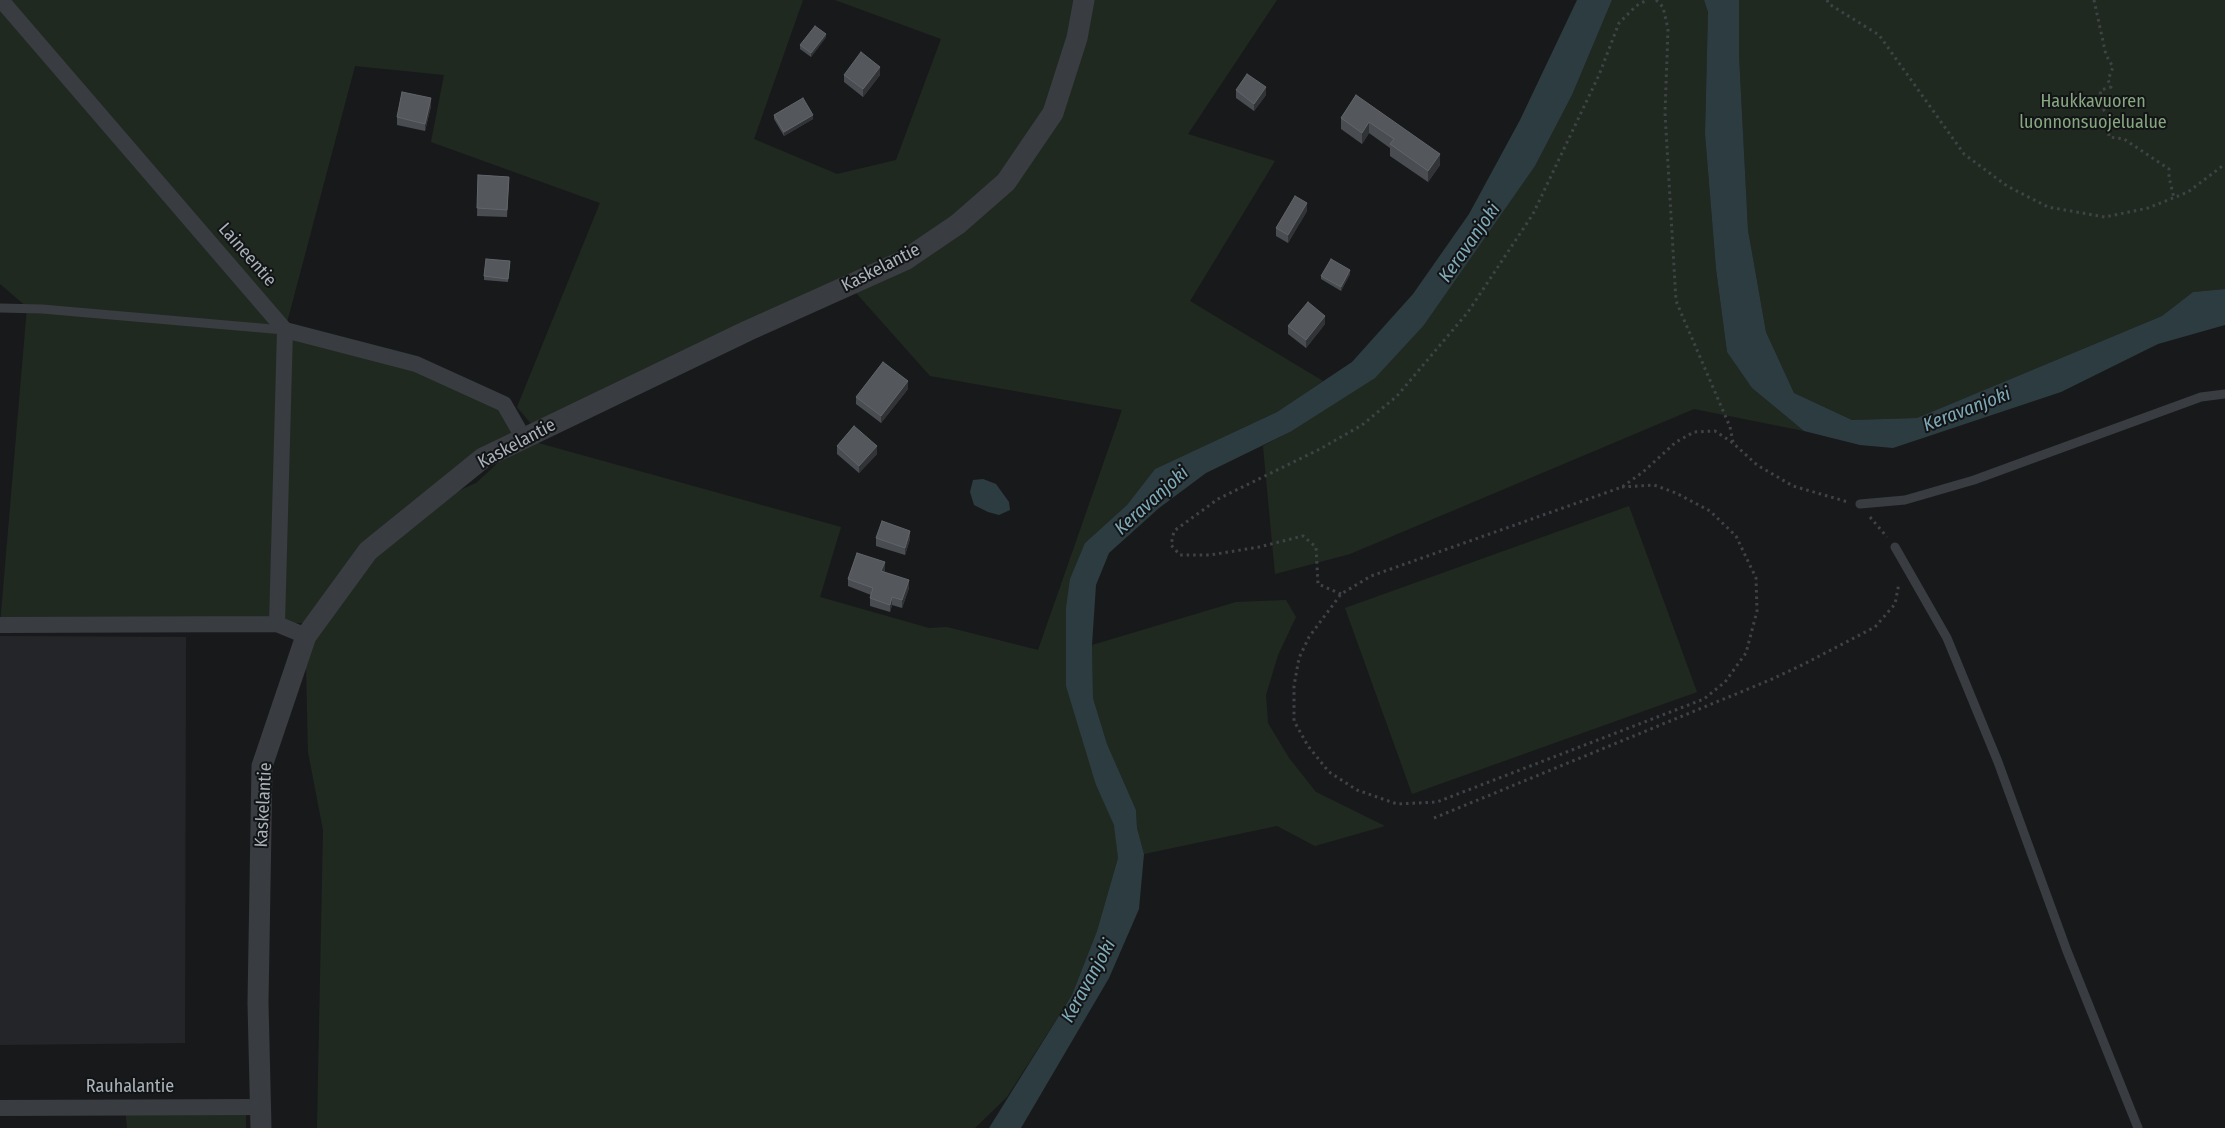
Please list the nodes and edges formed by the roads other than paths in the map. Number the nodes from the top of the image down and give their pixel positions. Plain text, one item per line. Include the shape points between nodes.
1 (1, 0) edge
2 (1084, 0) edge
3 (0, 308) edge
4 (285, 330) junction
5 (2225, 394) edge
6 (524, 439) junction
7 (1860, 504) road end
8 (1895, 547) road end
9 (277, 624) junction
10 (0, 625) edge
11 (306, 636) junction
12 (261, 1107) junction
13 (0, 1108) edge
14 (261, 1128) edge
15 (2138, 1128) edge

1 - 4 street, Laineentie
2 - 6 street, Kaskelantie via 1077,38 1053,113 1006,182 958,224 905,260 747,331
3 - 4 lane
4 - 6 street via 416,364 504,404
4 - 9 street
5 - 7 lane via 2201,396 1974,480 1906,500
6 - 11 street, Kaskelantie via 483,458 368,551
8 - 15 lane via 1947,638
9 - 10 street
9 - 11 street
11 - 12 street, Kaskelantie via 262,766 258,1003
12 - 13 street, Rauhalantie
12 - 14 street, Kaskelantie

